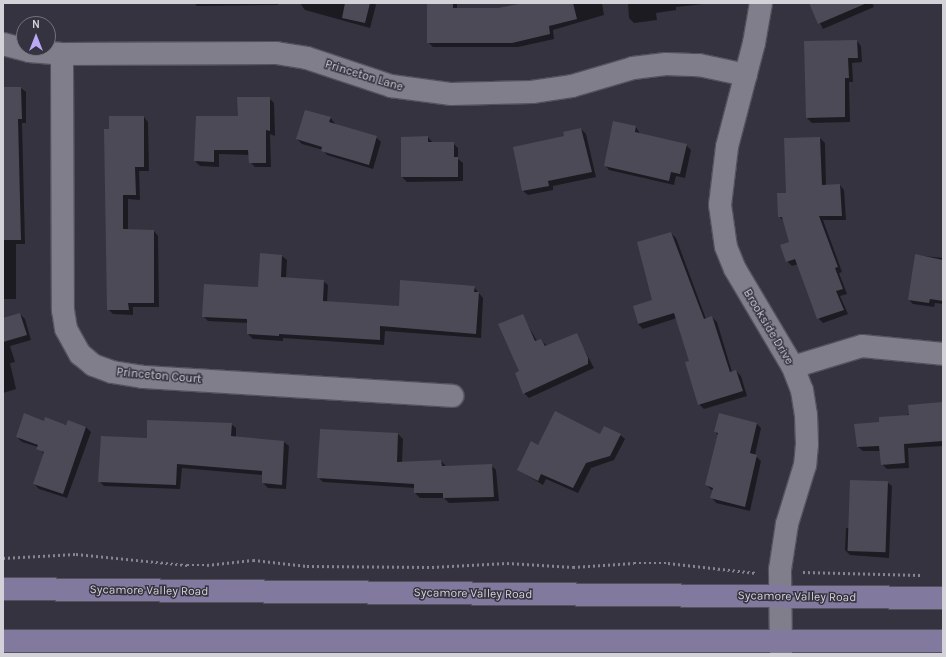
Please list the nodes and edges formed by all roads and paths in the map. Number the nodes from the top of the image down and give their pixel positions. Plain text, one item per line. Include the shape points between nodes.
1 (761, 3) edge
2 (3, 44) edge
3 (62, 54) junction
4 (746, 75) junction
5 (943, 354) edge
6 (793, 366) junction
7 (452, 396) dead end
8 (3, 558) edge
9 (803, 572) dead end
10 (756, 573) dead end
11 (928, 575) dead end
12 (3, 589) edge
13 (782, 597) junction
14 (943, 598) edge
15 (3, 641) edge
16 (943, 641) edge
17 (781, 648) edge

1 - 4 street, Brookside Drive
2 - 3 street, Princeton Lane via 29,51
3 - 4 street, Princeton Lane via 276,53 307,58 391,86 451,94 532,92 572,86 633,68 666,64 700,66
3 - 7 street, Princeton Court via 63,310 66,329 80,354 93,365 112,372 143,377
4 - 6 street, Brookside Drive via 727,147 722,177 722,224 735,270
5 - 6 street via 862,346
6 - 13 street, Brookside Drive via 802,390 807,444 805,465 783,547
8 - 10 path via 76,554 186,565 253,560 307,566 432,567 507,563 573,568 641,563
9 - 11 path
12 - 13 main road, Sycamore Valley Road
13 - 14 main road, Sycamore Valley Road
13 - 17 street, Brookside Drive
15 - 17 main road
16 - 17 main road

